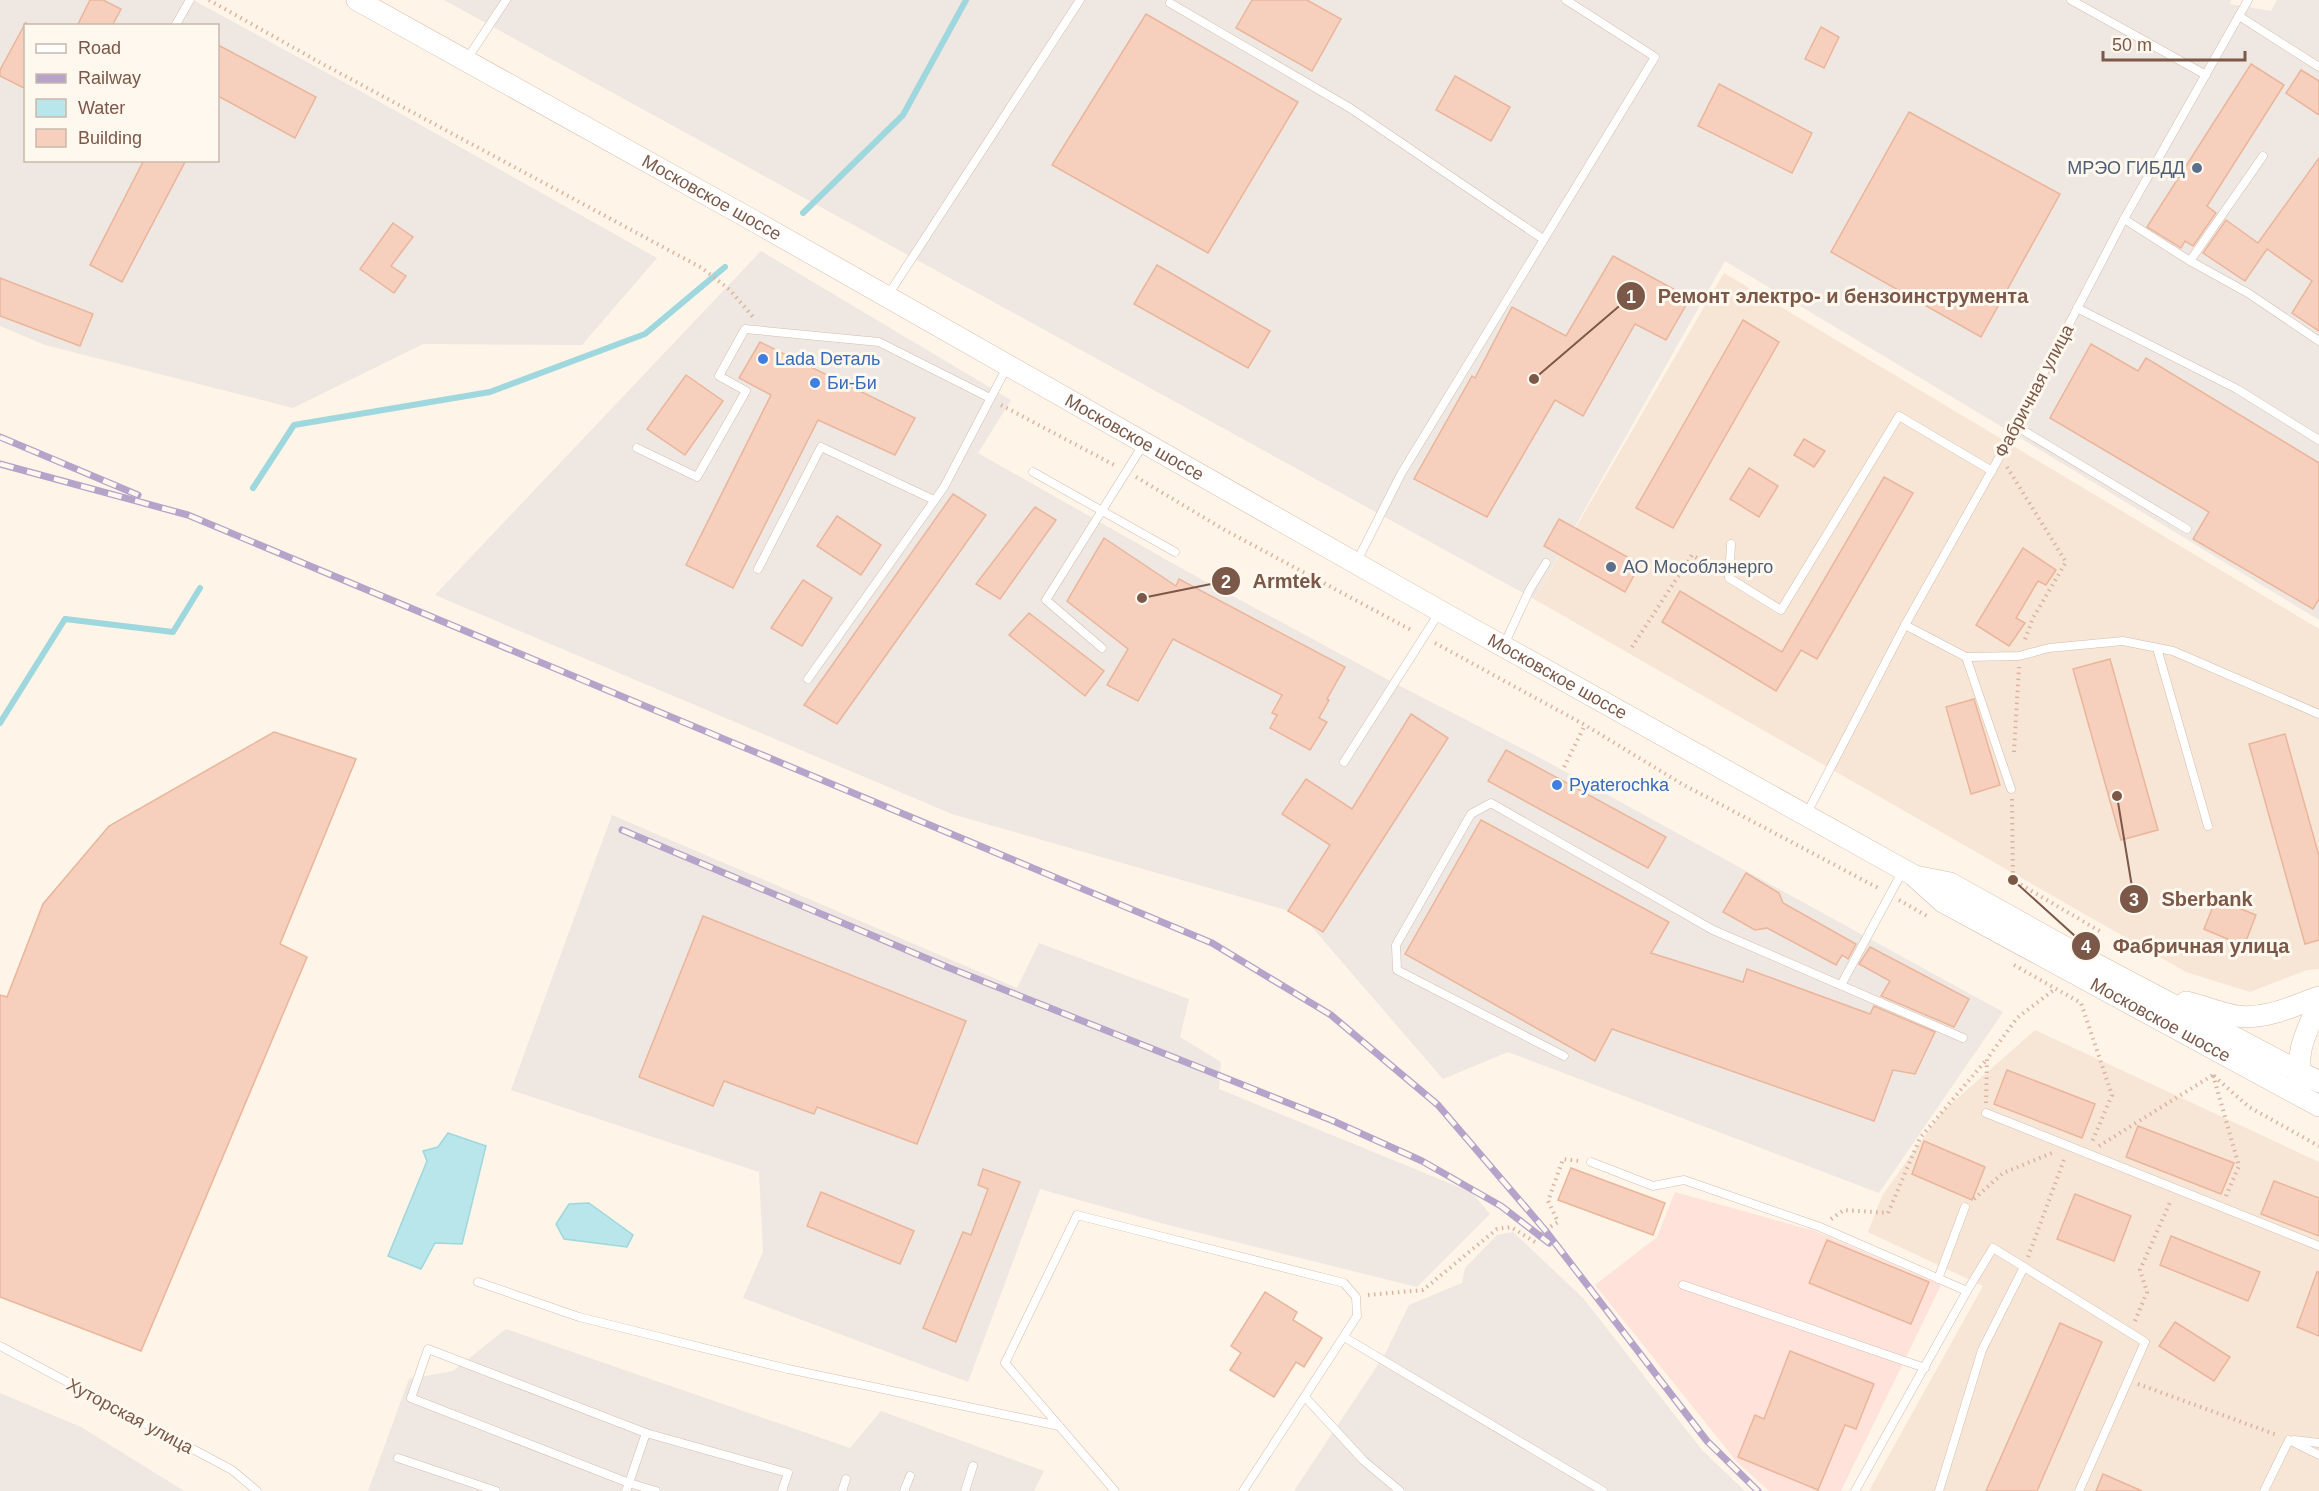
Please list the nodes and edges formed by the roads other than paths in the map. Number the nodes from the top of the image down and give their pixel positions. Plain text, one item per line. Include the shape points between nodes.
1 (190, 0) edge
2 (357, 0) edge
3 (506, 0) edge
4 (1080, 0) edge
5 (1566, 0) edge
6 (2071, 0) edge
7 (2248, 0) edge
8 (1170, 3) dead end
9 (2239, 16) junction
10 (176, 24) edge
11 (466, 61) junction
12 (2319, 67) edge
13 (2206, 75) junction
14 (2264, 156) dead end
15 (2124, 219) junction
16 (1543, 239) junction
17 (2190, 261) junction
18 (887, 298) junction
19 (2077, 308) junction
20 (2319, 341) edge
21 (1007, 366) junction
22 (990, 398) junction
23 (2016, 426) junction
24 (2319, 440) edge
25 (1144, 444) junction
26 (637, 448) dead end
27 (1992, 471) junction
28 (1033, 472) dead end
29 (934, 500) junction
30 (1102, 511) junction
31 (2187, 529) dead end
32 (1731, 544) dead end
33 (1175, 552) dead end
34 (1546, 563) dead end
35 (1356, 564) junction
36 (758, 569) dead end
37 (1440, 611) junction
38 (1905, 625) junction
39 (1503, 646) junction
40 (1102, 648) dead end
41 (2157, 648) junction
42 (1966, 657) junction
43 (808, 679) dead end
44 (2319, 714) edge
45 (1344, 762) dead end
46 (2011, 789) road end
47 (1805, 816) junction
48 (2208, 826) dead end
49 (1906, 876) junction
50 (1841, 985) junction
51 (2146, 991) junction
52 (2319, 997) edge
53 (2319, 1011) edge
54 (1963, 1038) dead end
55 (1564, 1056) dead end
56 (2300, 1072) junction
57 (2319, 1082) edge
58 (2311, 1101) edge
59 (1986, 1113) road end
60 (1592, 1162) road end
61 (1965, 1207) road end
62 (2319, 1246) edge
63 (2024, 1267) junction
64 (1938, 1279) junction
65 (478, 1282) dead end
66 (1683, 1285) dead end
67 (1967, 1291) junction
68 (1344, 1337) junction
69 (0, 1346) edge
70 (1925, 1368) junction
71 (1305, 1397) junction
72 (1059, 1426) junction
73 (646, 1433) junction
74 (2289, 1440) junction
75 (2319, 1443) edge
76 (2319, 1455) edge
77 (398, 1458) dead end
78 (974, 1466) dead end
79 (910, 1476) dead end
80 (846, 1479) dead end
81 (628, 1487) edge
82 (257, 1491) edge
83 (496, 1491) edge
84 (656, 1491) edge
85 (782, 1491) edge
86 (842, 1491) edge
87 (904, 1491) edge
88 (965, 1491) edge
89 (1115, 1491) edge
90 (1243, 1491) edge
91 (1400, 1491) edge
92 (1603, 1491) edge
93 (1855, 1491) edge
94 (1939, 1491) edge
95 (2079, 1491) edge
96 (2264, 1491) edge

1 - 10 lane
2 - 11 main road, Московское шоссе
3 - 11 lane
4 - 18 lane
5 - 16 lane via 1655,57
6 - 13 lane
7 - 9 lane, Фабричная улица
8 - 16 lane via 1350,108
9 - 12 lane
9 - 13 lane, Фабричная улица
11 - 18 main road, Московское шоссе
13 - 15 lane, Фабричная улица
14 - 17 lane
15 - 17 lane
15 - 19 lane, Фабричная улица
16 - 35 lane via 1401,474
17 - 20 lane via 2248,293
18 - 21 main road, Московское шоссе
19 - 23 lane, Фабричная улица
19 - 24 lane via 2237,390
21 - 22 lane
21 - 25 main road, Московское шоссе
22 - 26 lane via 879,342 745,329 719,376 746,391 697,477
22 - 29 lane
23 - 27 lane, Фабричная улица
23 - 31 lane
25 - 30 lane
25 - 35 main road, Московское шоссе
27 - 32 lane via 1899,416 1781,609 1729,578
27 - 38 lane, Фабричная улица
28 - 30 lane
29 - 36 lane via 821,447
29 - 43 lane
30 - 33 lane
30 - 40 lane via 1046,600
34 - 39 lane
35 - 37 main road, Московское шоссе
37 - 39 main road, Московское шоссе
37 - 45 lane
38 - 42 lane
38 - 47 lane, Фабричная улица
39 - 47 main road, Московское шоссе
41 - 42 lane via 2123,641 2049,648 2019,656
41 - 44 lane via 2173,651
41 - 48 lane
42 - 46 lane
47 - 49 main road, Московское шоссе
49 - 50 lane
49 - 51 main road, Московское шоссе via 1950,883
49 - 58 main road, Московское шоссе via 1943,902
50 - 54 lane
50 - 55 lane via 1713,930 1491,803 1471,814 1396,945 1397,970
51 - 52 main road via 2236,1016 2269,1013
51 - 56 main road, Московское шоссе
53 - 56 main road via 2314,1014 2301,1045
56 - 57 main road, Московское шоссе
56 - 58 main road
59 - 62 lane
60 - 64 lane via 1653,1186 1684,1180 1820,1227
61 - 64 lane
63 - 67 lane via 1993,1248
63 - 94 lane via 1982,1350
63 - 95 lane via 2145,1342
64 - 67 lane
65 - 72 lane via 579,1317 753,1361
66 - 70 lane
67 - 70 lane
68 - 71 lane
68 - 72 lane via 1357,1316 1356,1297 1344,1282 1077,1215 1005,1363
68 - 92 lane
69 - 82 lane, Хуторская улица via 232,1470
70 - 93 lane
71 - 90 lane
71 - 91 lane via 1364,1461
72 - 89 lane
73 - 81 lane
73 - 81 lane via 428,1349 411,1398
73 - 85 lane via 788,1473
74 - 75 lane
74 - 76 lane
74 - 96 lane
77 - 83 lane
78 - 88 lane
79 - 87 lane
80 - 86 lane
81 - 84 lane

